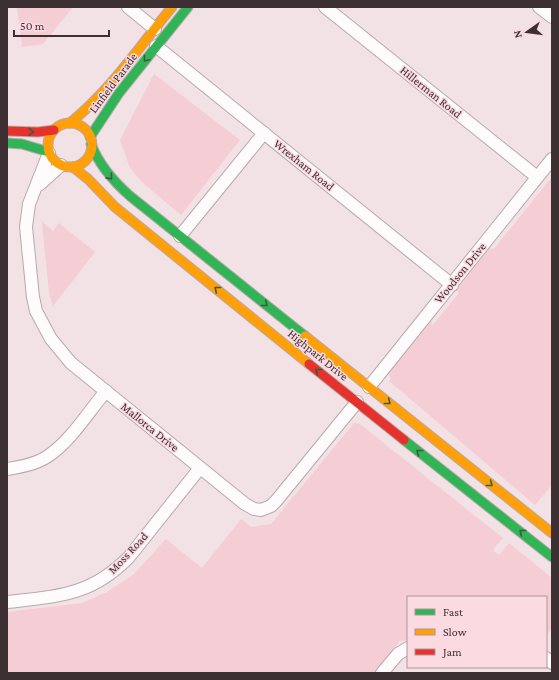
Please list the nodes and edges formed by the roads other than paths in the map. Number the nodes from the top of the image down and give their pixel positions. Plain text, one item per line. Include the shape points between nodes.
1 (128, 7) edge
2 (172, 7) edge
3 (188, 7) edge
4 (325, 7) edge
5 (539, 7) edge
6 (552, 18) edge
7 (155, 29) junction
8 (156, 46) junction
9 (70, 123) junction
10 (54, 130) junction
11 (7, 131) edge
12 (264, 133) junction
13 (90, 140) junction
14 (7, 143) edge
15 (49, 153) junction
16 (552, 159) edge
17 (67, 166) junction
18 (537, 178) junction
19 (33, 193) junction
20 (180, 236) junction
21 (452, 285) junction
22 (368, 387) junction
23 (106, 391) junction
24 (357, 402) junction
25 (200, 468) junction
26 (7, 469) edge
27 (552, 533) edge
28 (552, 557) edge
29 (7, 602) edge
30 (407, 649) edge
31 (382, 673) edge

1 - 7 street
2 - 7 street, Linfield Parade
3 - 8 street, Linfield Parade
4 - 18 street, Hillerman Road
5 - 6 street
7 - 9 street, Linfield Parade via 101,96
8 - 12 street, Wrexham Road
8 -> 13 street, Linfield Parade via 119,93
9 - 10 street
9 - 13 street via 82,127
11 -> 10 street
10 - 15 street via 48,140
12 - 20 street
12 - 21 street, Wrexham Road
13 - 17 street via 91,150 84,161
13 -> 20 street, Highpark Drive via 96,158 109,176
14 - 15 street via 22,144
15 - 17 street
15 - 19 street, Mallorca Drive
16 - 18 street, Woodson Drive
17 - 19 street, Mallorca Drive via 46,176
24 -> 17 street, Highpark Drive via 115,207 88,179
18 - 21 street, Woodson Drive
19 - 23 street, Mallorca Drive via 26,214 26,227 36,311 61,352
20 -> 22 street, Highpark Drive
21 - 22 street, Woodson Drive
22 -> 27 street, Highpark Drive
23 - 25 street, Mallorca Drive
23 - 26 street via 60,447 48,457 26,466
24 - 25 street, Mallorca Drive via 276,501 266,508 250,507
28 -> 24 street, Highpark Drive
25 - 29 street, Moss Road via 129,557 110,574 79,591 53,597
30 - 31 street via 398,654

